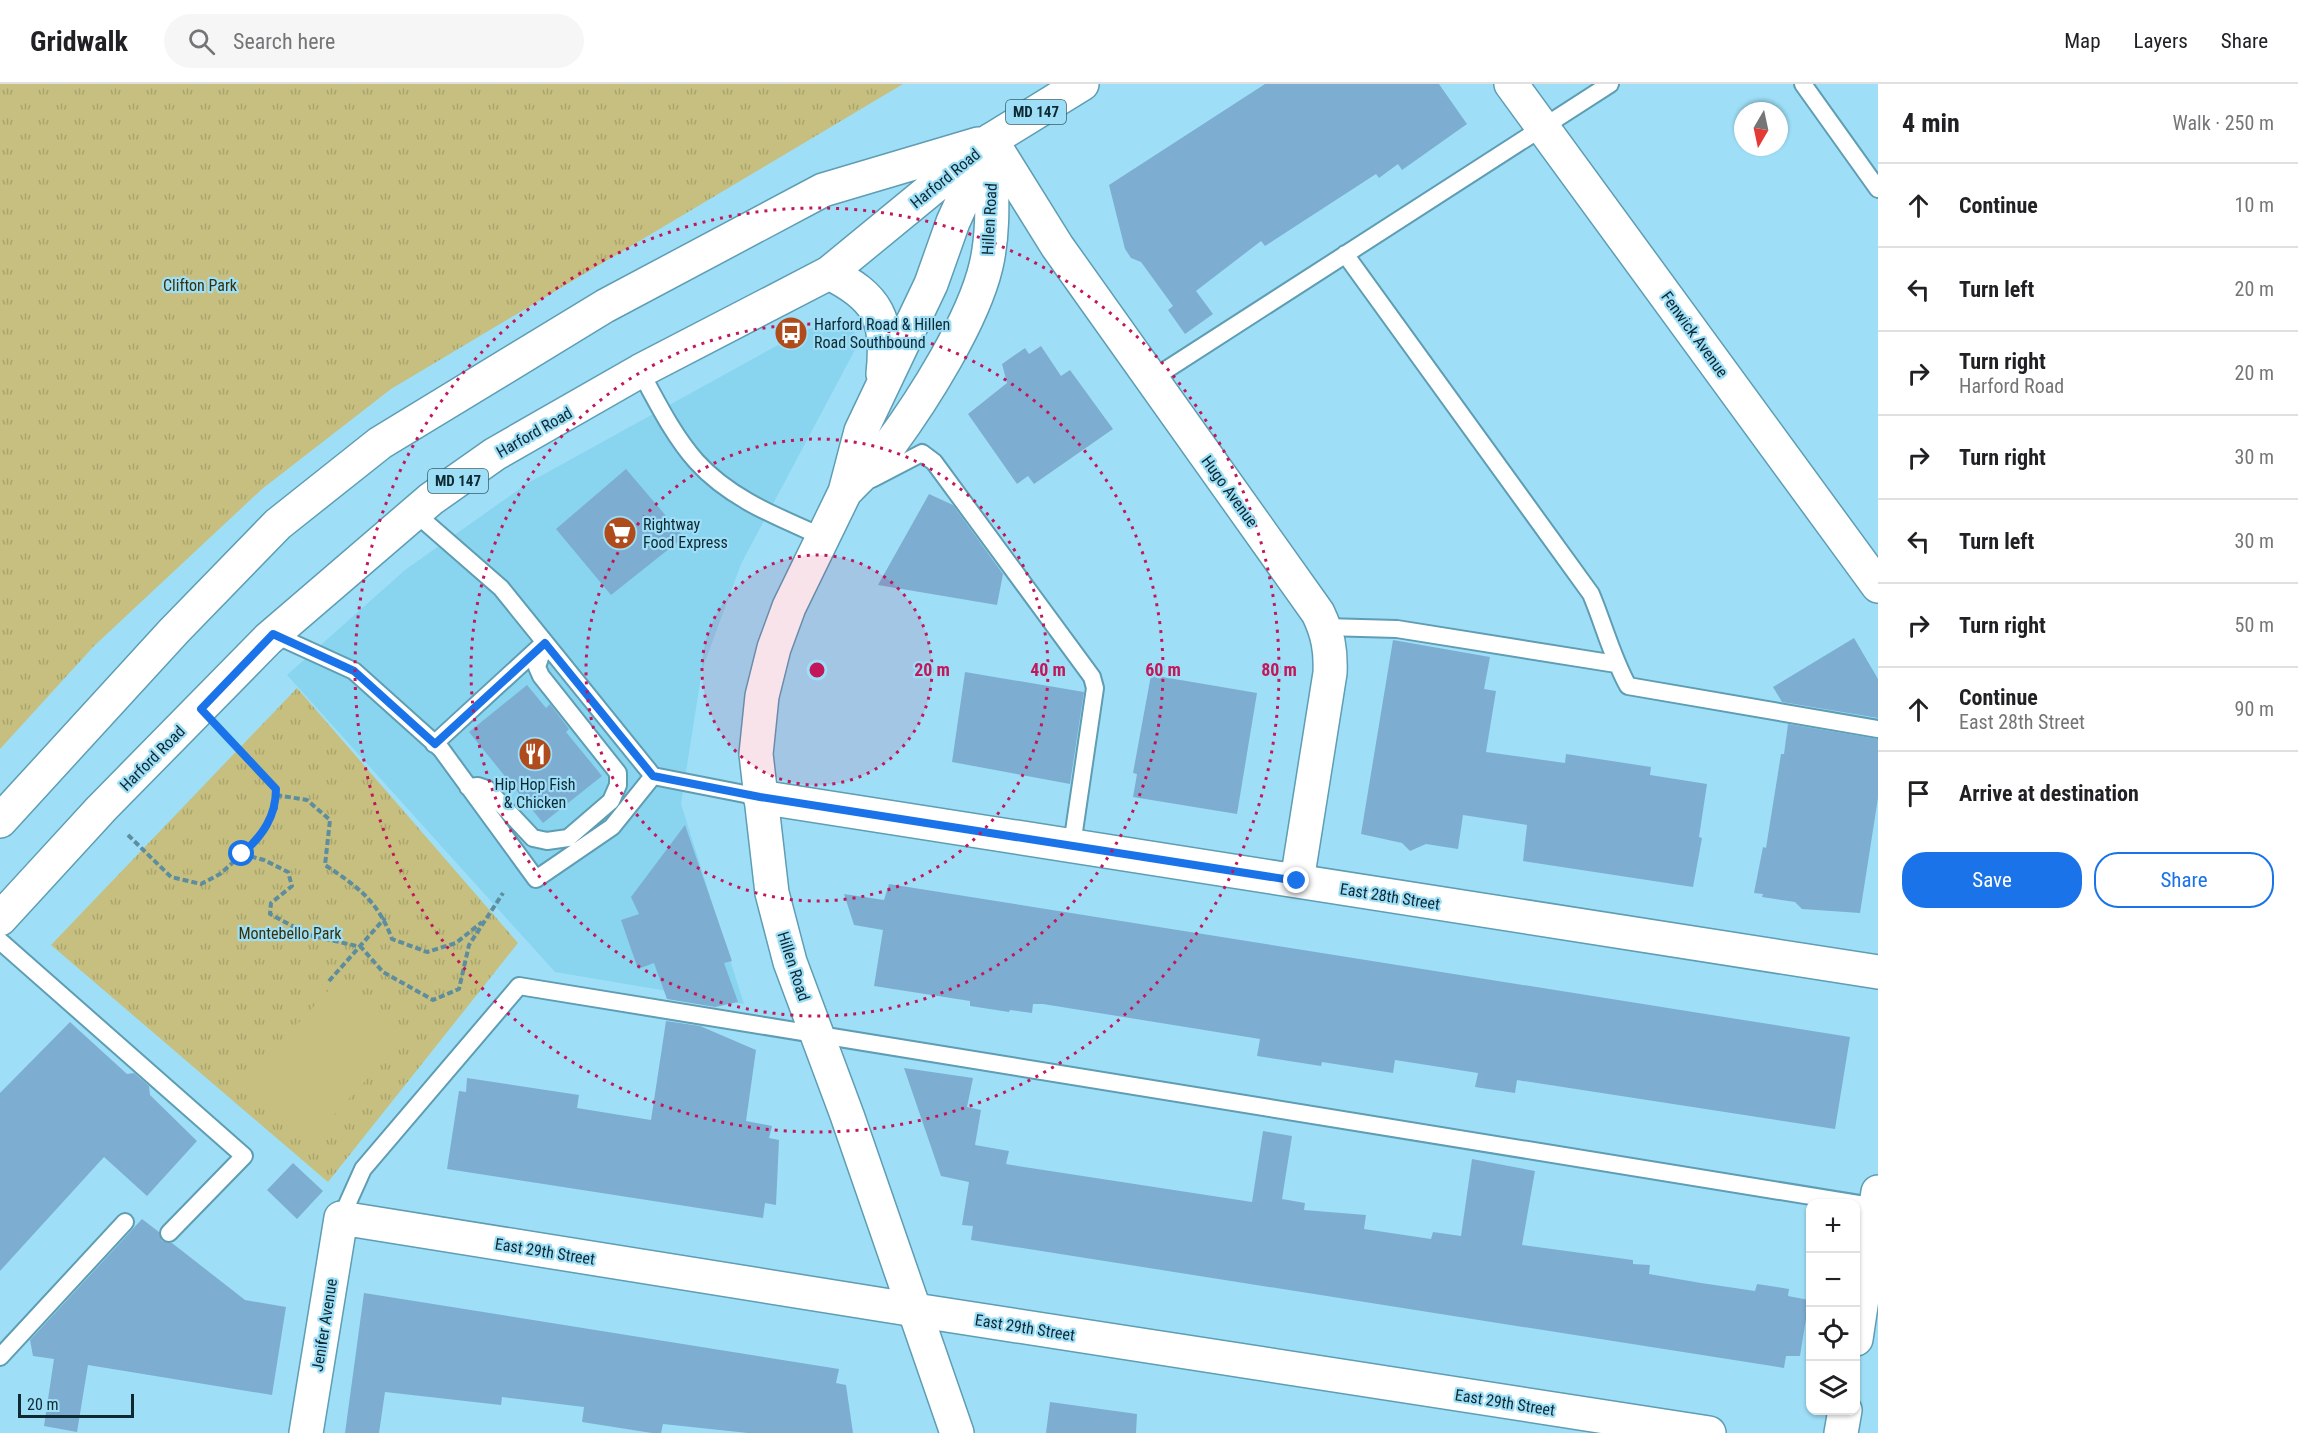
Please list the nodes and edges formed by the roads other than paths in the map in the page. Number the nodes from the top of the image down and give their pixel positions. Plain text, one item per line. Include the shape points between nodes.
1 (1082, 84) edge
2 (1511, 84) edge
3 (1610, 84) edge
4 (1803, 84) edge
5 (1544, 125) junction
6 (991, 140) junction
7 (1878, 189) edge
8 (1345, 254) junction
9 (829, 273) junction
10 (640, 371) junction
11 (1152, 379) junction
12 (882, 385) junction
13 (845, 492) junction
14 (415, 513) junction
15 (822, 537) junction
16 (1878, 586) edge
17 (1325, 627) junction
18 (273, 634) junction
19 (545, 643) junction
20 (1616, 664) junction
21 (1878, 729) edge
22 (435, 744) junction
23 (653, 776) junction
24 (468, 787) junction
25 (760, 797) junction
26 (0, 821) edge
27 (1072, 846) junction
28 (1297, 881) junction
29 (0, 919) edge
30 (0, 940) edge
31 (1878, 972) edge
32 (818, 1035) junction
33 (1877, 1202) edge
34 (341, 1218) junction
35 (125, 1222) dead end
36 (170, 1233) dead end
37 (915, 1311) junction
38 (1860, 1313) edge
39 (0, 1357) edge
40 (1844, 1415) edge
41 (306, 1433) edge
42 (957, 1433) edge
43 (1709, 1433) edge
44 (1841, 1433) edge

1 - 6 main road, Harford Road / MD 147
2 - 5 main road, Fenwick Avenue
3 - 5 lane
4 - 7 lane
5 - 8 lane
5 - 16 main road, Fenwick Avenue
6 - 9 main road, Harford Road / MD 147
6 - 11 main road, Hugo Avenue via 1057,246
6 - 12 main road, Hillen Road via 953,222 931,285
6 - 13 main road, Hillen Road via 992,220 986,266 972,309 948,355 888,447
6 - 26 main road, Harford Road via 823,190 605,306 380,443 278,524
8 - 11 lane
8 - 20 lane via 1591,594
9 - 10 main road, Harford Road / MD 147
9 - 12 main road via 854,285 870,300 881,320 885,353
10 - 14 main road, Harford Road / MD 147 via 495,454
10 - 15 lane via 674,432 697,462 755,507
11 - 17 main road, Hugo Avenue
12 - 13 main road, Hillen Road via 861,431
13 - 15 main road, Hillen Road
13 - 27 lane via 922,453 934,462 1092,677 1095,688
14 - 18 main road, Harford Road / MD 147
14 - 19 lane via 501,588
15 - 25 main road, Hillen Road via 789,607 762,696 756,754
17 - 20 lane via 1397,629
17 - 28 main road, Hugo Avenue via 1331,649 1330,673
18 - 22 lane via 354,671
18 - 29 main road, Harford Road / MD 147 via 101,808
19 - 22 lane
19 - 23 lane
19 - 24 lane via 537,667 541,676 618,773 611,801 568,838 547,841 533,838 487,789
20 - 21 lane via 1628,686
22 - 24 lane
23 - 24 lane via 612,827 536,879
23 - 25 lane
25 - 27 main road, East 28th Street
25 - 32 main road, Hillen Road via 772,893 790,962
27 - 28 main road, East 28th Street
28 - 31 main road, East 28th Street
30 - 36 lane via 244,1156
32 - 33 lane
32 - 34 lane via 519,986 363,1168
32 - 37 main road, Hillen Road
33 - 38 main road
34 - 37 main road, East 29th Street
34 - 41 main road, Jenifer Avenue
35 - 39 lane
37 - 42 main road, Hillen Road
37 - 43 main road, East 29th Street
40 - 44 main road

